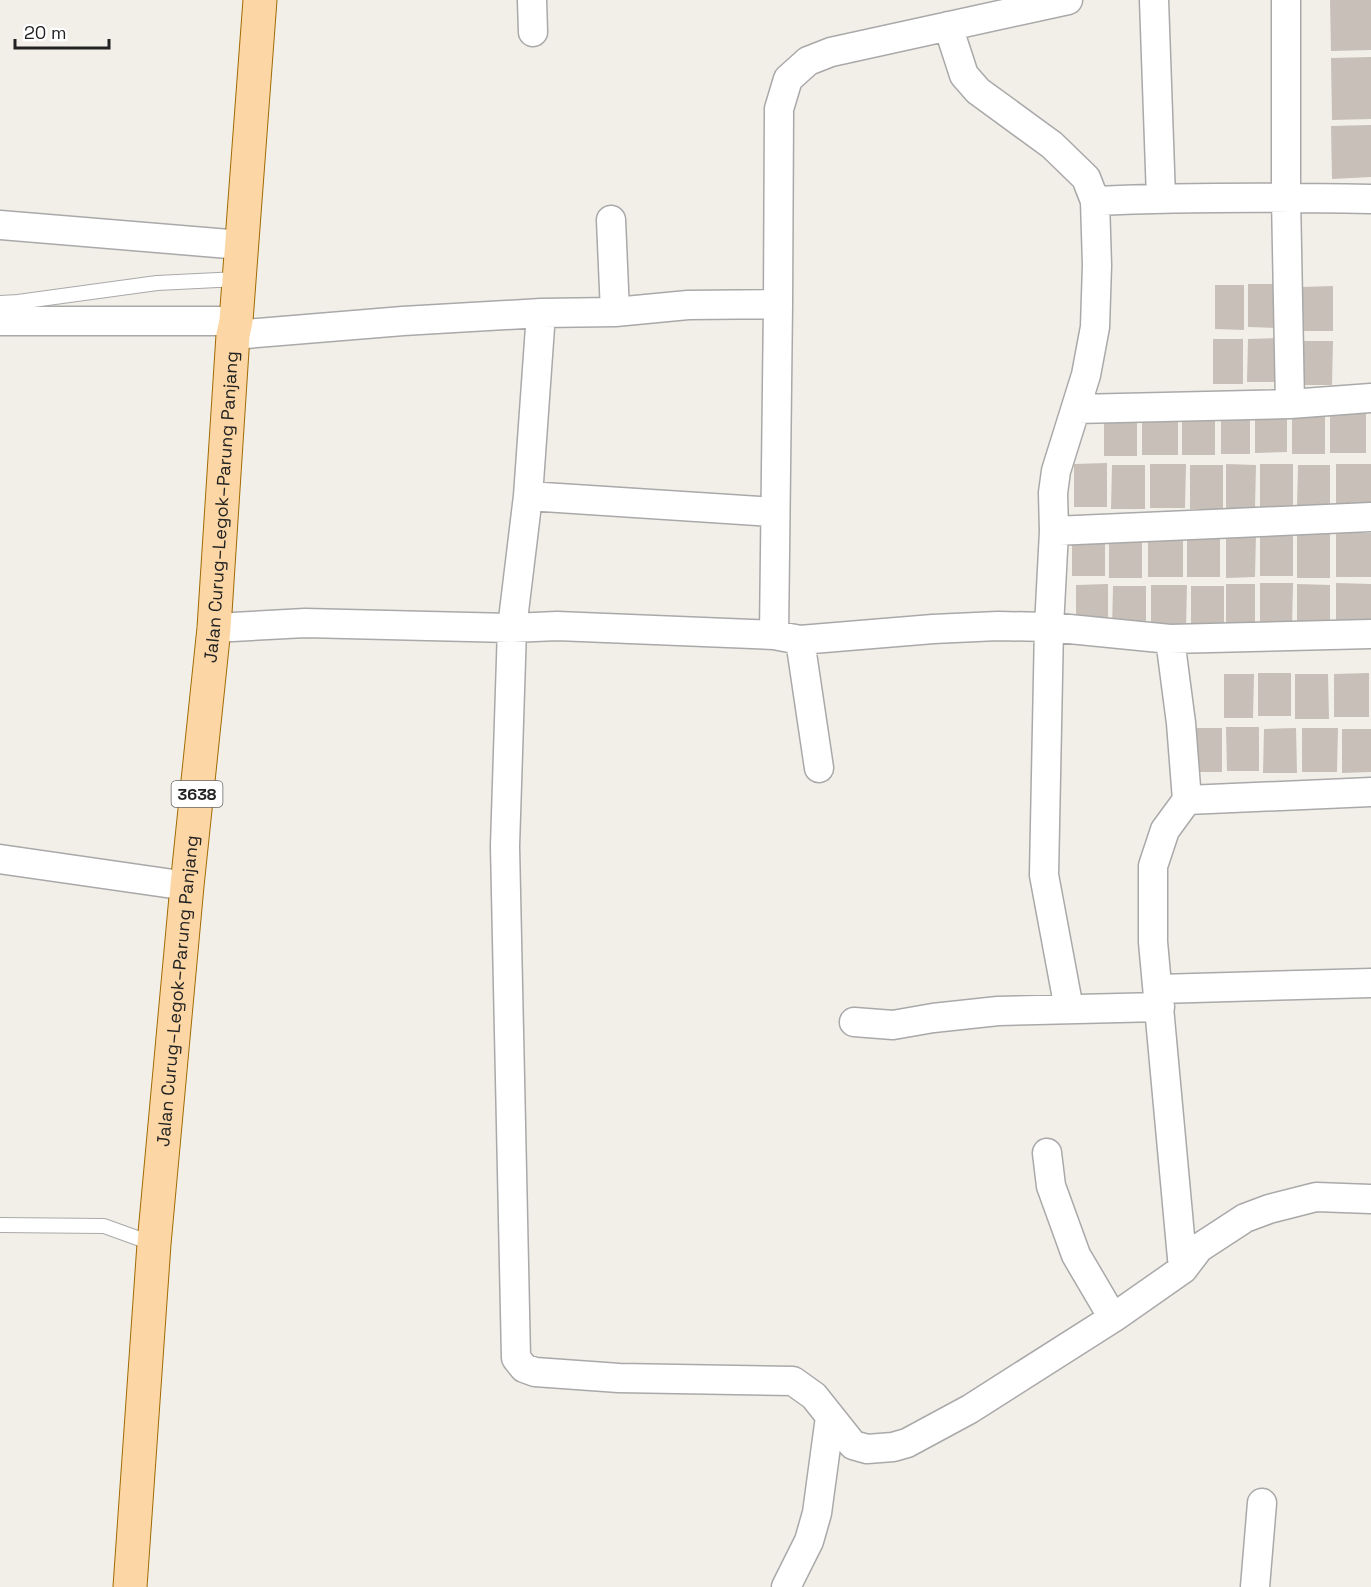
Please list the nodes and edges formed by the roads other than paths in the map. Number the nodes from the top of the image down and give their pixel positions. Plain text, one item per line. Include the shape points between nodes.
1 (260, 0) edge
2 (532, 0) edge
3 (959, 0) edge
4 (1068, 0) edge
5 (1154, 0) edge
6 (1286, 0) edge
7 (980, 20) junction
8 (948, 26) junction
9 (533, 32) dead end
10 (1286, 197) junction
11 (1161, 198) junction
12 (1371, 199) edge
13 (1095, 201) junction
14 (611, 220) dead end
15 (0, 225) edge
16 (241, 245) junction
17 (238, 279) junction
18 (0, 303) edge
19 (778, 304) junction
20 (615, 312) junction
21 (541, 313) junction
22 (0, 321) edge
23 (234, 328) junction
24 (1371, 398) edge
25 (1290, 404) junction
26 (1076, 409) junction
27 (528, 496) junction
28 (774, 512) junction
29 (1371, 517) edge
30 (1054, 531) junction
31 (1049, 627) junction
32 (214, 628) junction
33 (512, 628) junction
34 (1371, 634) edge
35 (787, 638) junction
36 (1170, 639) junction
37 (819, 768) dead end
38 (1371, 792) edge
39 (1187, 800) junction
40 (0, 859) edge
41 (187, 886) junction
42 (1371, 982) edge
43 (1159, 998) junction
44 (1069, 1009) junction
45 (854, 1022) dead end
46 (1047, 1153) dead end
47 (1371, 1199) edge
48 (0, 1225) edge
49 (154, 1244) junction
50 (1183, 1269) junction
51 (1113, 1318) junction
52 (830, 1417) junction
53 (1262, 1503) dead end
54 (130, 1587) edge
55 (786, 1587) edge
56 (1255, 1587) edge

1 - 16 main road, Jalan Curug–Legok–Parung Panjang / 3638
2 - 9 street
3 - 7 street
4 - 7 street
5 - 11 street
6 - 10 street
7 - 8 street
8 - 13 street via 964,75 978,91 1052,145 1086,178
8 - 19 street via 831,52 808,61 788,79 779,109
10 - 11 street
10 - 12 street
10 - 25 street
11 - 13 street
13 - 26 street via 1095,327
14 - 20 street
15 - 16 street
16 - 17 main road, Jalan Curug–Legok–Parung Panjang / 3638
17 - 18 lane via 157,283
17 - 23 main road, Jalan Curug–Legok–Parung Panjang / 3638
19 - 20 street via 688,305
19 - 28 street
20 - 21 street
21 - 23 street
21 - 27 street
22 - 23 street
23 - 32 main road, Jalan Curug–Legok–Parung Panjang / 3638
24 - 25 street
25 - 26 street
26 - 30 street via 1056,471
27 - 28 street
27 - 33 street
28 - 35 street
29 - 30 street
30 - 31 street
31 - 35 street via 933,628
31 - 36 street
31 - 44 street via 1044,875
32 - 33 street via 306,622
32 - 41 main road, Jalan Curug–Legok–Parung Panjang / 3638
33 - 35 street via 557,626
33 - 52 street via 504,846 516,1358 524,1368 535,1372 619,1378 793,1381 814,1396
34 - 36 street
35 - 37 street
36 - 39 street
38 - 39 street
39 - 43 street via 1165,830 1153,866 1153,942
40 - 41 street
41 - 49 main road, Jalan Curug–Legok–Parung Panjang / 3638
42 - 43 street
43 - 44 street
43 - 50 street
44 - 45 street via 998,1011 893,1024
46 - 51 street via 1051,1186 1076,1255
47 - 50 street via 1317,1197 1269,1209 1245,1218 1199,1248
48 - 49 lane via 104,1226
49 - 54 main road, Jalan Curug–Legok–Parung Panjang / 3638
50 - 51 street
51 - 52 street via 970,1409 907,1443 867,1449 853,1445
52 - 55 street via 817,1513 809,1541
53 - 56 street

